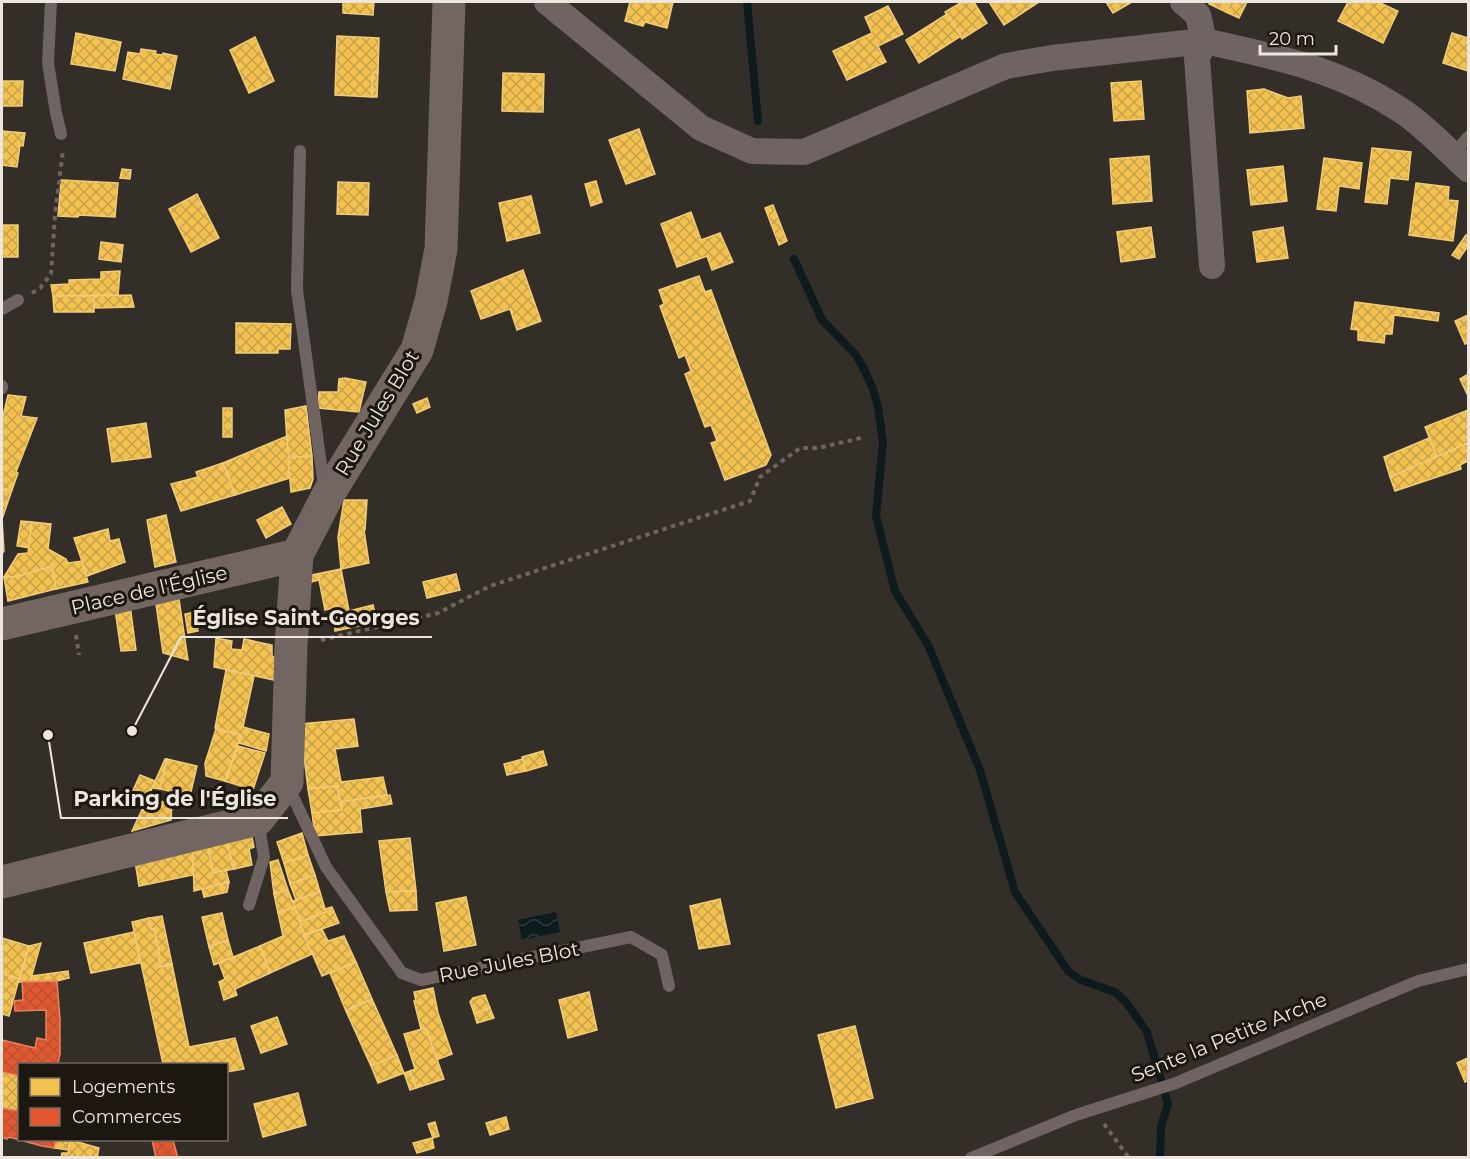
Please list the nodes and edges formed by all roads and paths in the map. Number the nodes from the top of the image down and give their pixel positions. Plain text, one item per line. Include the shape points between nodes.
1 (51, 2) edge
2 (448, 2) edge
3 (546, 2) edge
4 (1184, 2) edge
5 (1204, 41) junction
6 (61, 134) joint
7 (300, 151) dead end
8 (1463, 154) edge
9 (1212, 266) dead end
10 (18, 300) joint
11 (2, 309) edge
12 (861, 438) dead end
13 (333, 487) junction
14 (297, 555) junction
15 (2, 624) edge
16 (291, 646) junction
17 (287, 782) junction
18 (258, 819) junction
19 (2, 882) edge
20 (249, 905) dead end
21 (1468, 969) edge
22 (669, 986) dead end
23 (1093, 1108) junction
24 (970, 1158) edge
25 (1129, 1158) edge

1 - 6 lane via 48,63
2 - 13 street, Rue Jules Blot via 441,249 431,301 417,350
3 - 5 street via 701,128 752,151 804,152 1006,66
4 - 5 street via 1198,15
5 - 8 street via 1290,60 1365,88
5 - 9 street via 1197,58
6 - 10 path via 64,145 51,274 40,288
7 - 13 lane via 297,290 323,479
10 - 11 lane
12 - 16 path via 800,448 760,477 750,501 490,586 438,613
13 - 14 street, Rue Jules Blot
14 - 15 street, Place de l'Église
14 - 16 street, Rue Jules Blot
16 - 17 street, Rue Jules Blot
17 - 18 street
17 - 22 lane, Rue Jules Blot via 326,867 402,973 421,980 631,937 662,955
18 - 19 street
18 - 20 lane via 264,857
21 - 23 lane, Sente la Petite Arche via 1418,981 1176,1083
23 - 24 lane, Sente la Petite Arche
23 - 25 path

